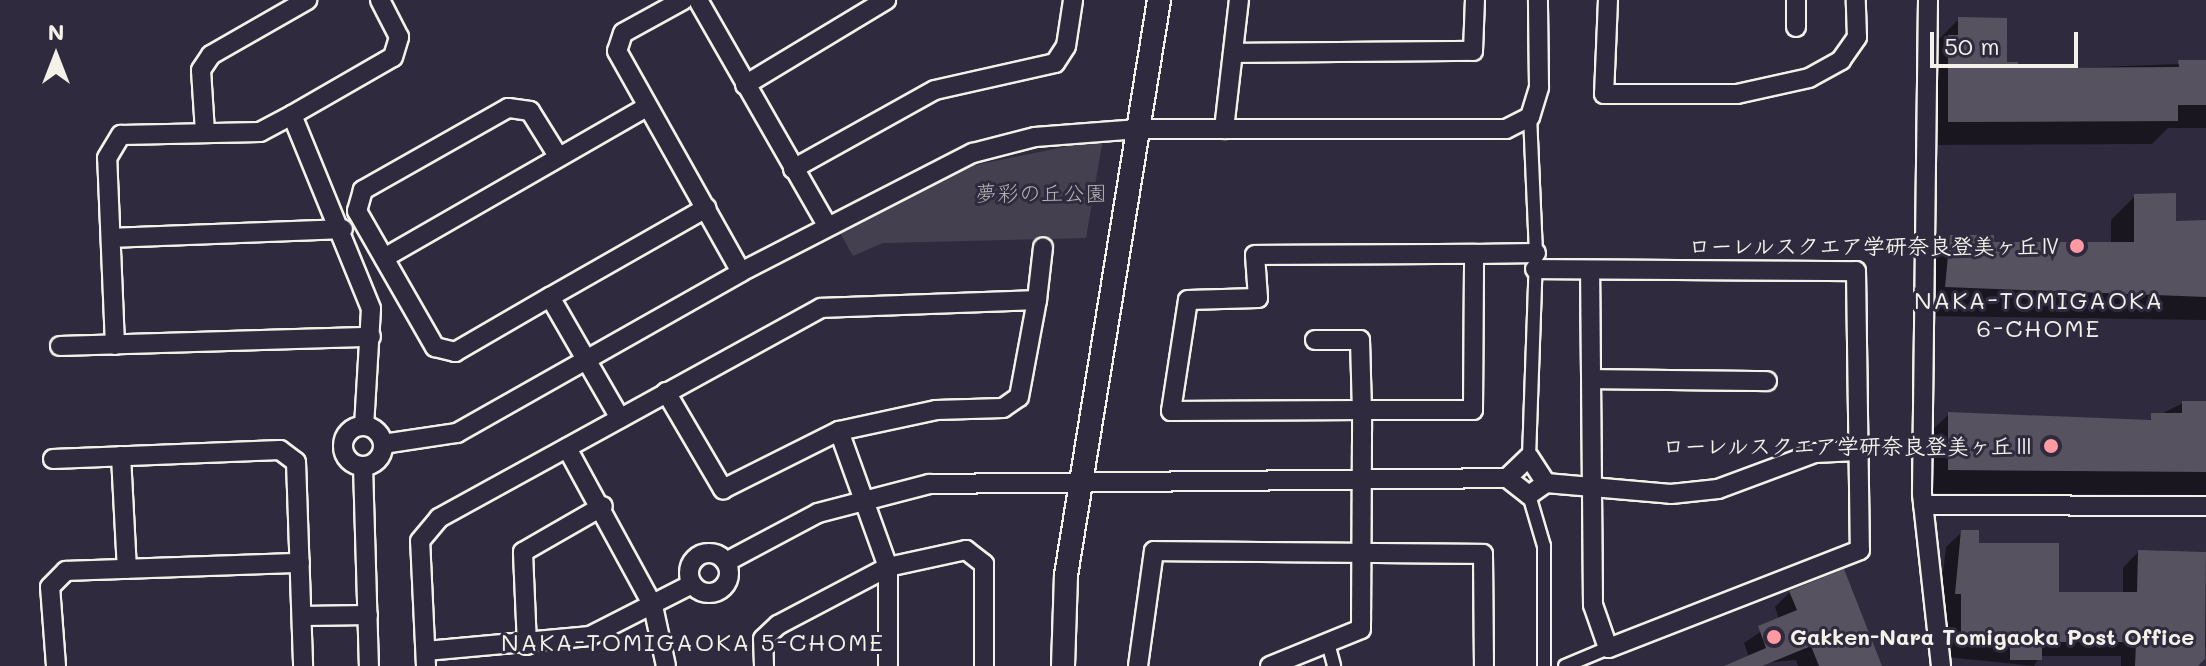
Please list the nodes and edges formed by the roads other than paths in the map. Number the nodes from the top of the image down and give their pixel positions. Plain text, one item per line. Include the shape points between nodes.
1 (307, 0) edge
2 (380, 0) edge
3 (683, 0) edge
4 (698, 0) edge
5 (886, 0) edge
6 (1073, 0) edge
7 (1159, 0) edge
8 (1239, 0) edge
9 (1475, 0) edge
10 (1538, 0) edge
11 (1608, 0) edge
12 (1796, 0) edge
13 (1856, 0) edge
14 (1928, 0) edge
15 (1796, 27) dead end
16 (1233, 53) junction
17 (745, 85) junction
18 (647, 107) junction
19 (292, 115) junction
20 (1530, 117) junction
21 (1139, 129) junction
22 (1224, 129) junction
23 (205, 132) junction
24 (558, 156) junction
25 (793, 169) junction
26 (706, 208) junction
27 (827, 225) junction
28 (343, 229) junction
29 (111, 238) junction
30 (1043, 247) dead end
31 (1474, 254) junction
32 (384, 258) junction
33 (1535, 261) junction
34 (1590, 270) junction
35 (741, 272) junction
36 (550, 297) junction
37 (1037, 300) junction
38 (371, 337) junction
39 (1315, 340) dead end
40 (115, 345) junction
41 (60, 346) dead end
42 (586, 360) junction
43 (1594, 379) junction
44 (1767, 381) dead end
45 (666, 392) junction
46 (1362, 410) junction
47 (620, 418) junction
48 (364, 426) junction
49 (839, 431) junction
50 (383, 444) junction
51 (567, 448) junction
52 (1857, 451) junction
53 (121, 456) junction
54 (1529, 457) junction
55 (53, 459) dead end
56 (363, 466) junction
57 (1362, 476) junction
58 (1507, 478) junction
59 (1085, 480) junction
60 (1546, 483) junction
61 (1593, 484) junction
62 (1529, 495) junction
63 (864, 498) junction
64 (1923, 505) junction
65 (603, 506) junction
66 (2206, 506) edge
67 (1357, 554) junction
68 (726, 562) junction
69 (300, 563) junction
70 (888, 567) junction
71 (127, 569) junction
72 (692, 584) junction
73 (653, 606) junction
74 (368, 615) junction
75 (303, 616) junction
76 (1328, 643) junction
77 (527, 645) junction
78 (1608, 648) junction
79 (426, 658) edge
80 (888, 665) edge
81 (56, 666) edge
82 (303, 666) edge
83 (369, 666) edge
84 (666, 666) edge
85 (764, 666) edge
86 (984, 666) edge
87 (1063, 666) edge
88 (1138, 666) edge
89 (1270, 666) edge
90 (1334, 666) edge
91 (1484, 666) edge
92 (1544, 666) edge
93 (1565, 666) edge
94 (1941, 666) edge

1 - 23 street via 211,55 201,70
2 - 19 street via 399,37 393,57
3 - 18 street via 623,33 617,51
4 - 17 street
5 - 17 street
6 - 25 street via 1066,46 1055,63 935,90
7 - 21 street
8 - 16 street
9 - 16 street via 1473,51
10 - 20 street via 1539,87
11 - 13 street via 1604,94 1737,94 1809,78 1841,60 1857,37
12 - 15 street
14 - 64 street
16 - 22 street
17 - 25 street
18 - 24 street
18 - 26 street
19 - 23 street via 260,132
19 - 28 street
20 - 22 street via 1506,129
20 - 33 street
21 - 22 street
21 - 27 street via 1035,137 973,153
21 - 59 street
23 - 29 street via 121,135 107,158
24 - 32 street
24 - 32 street via 530,111 508,108 363,190 357,211
25 - 27 street
26 - 35 street
26 - 36 street
27 - 35 street
28 - 29 street
28 - 38 street via 371,309
29 - 40 street
30 - 37 street
31 - 33 street
31 - 46 street via 1473,410
31 - 46 street via 1255,255 1258,298 1188,300 1171,411
32 - 36 street via 435,347 455,352
33 - 34 street
33 - 54 street
34 - 43 street
34 - 52 street via 1856,271
35 - 42 street
36 - 42 street
37 - 45 street via 821,308
37 - 49 street via 1019,397 1003,408 936,410
38 - 40 street
38 - 48 street
39 - 46 street via 1360,340
40 - 41 street
42 - 47 street
42 - 50 street via 457,433
43 - 44 street
43 - 61 street
45 - 47 street
45 - 49 street via 723,489
46 - 57 street
47 - 51 street
48 - 50 street
48 - 56 street via 347,434 343,445 351,462
49 - 63 street
50 - 56 street via 375,462
51 - 65 street
51 - 79 street via 439,518 420,541
52 - 61 street via 1787,460 1718,489 1641,492
52 - 78 street via 1860,550
53 - 55 street
53 - 69 street via 280,450 296,462
53 - 71 street
54 - 58 street
54 - 60 street via 1547,474
56 - 74 street
57 - 58 street
57 - 59 street
57 - 67 street
58 - 62 street
59 - 63 street via 978,480
59 - 87 street via 1066,575
60 - 61 street
60 - 62 street
61 - 78 street via 1593,605
62 - 92 street via 1544,546
63 - 68 street
63 - 70 street
64 - 66 street
64 - 94 street
65 - 73 street
65 - 77 street via 523,552
67 - 76 street via 1361,629
67 - 88 street via 1154,551
67 - 91 street via 1483,554
68 - 72 street via 722,588 703,592
68 - 72 street via 698,556 690,566
69 - 71 street
69 - 75 street
70 - 80 street
70 - 85 street via 778,625 763,639
70 - 86 street via 966,550 984,564
71 - 81 street via 66,571 50,587
72 - 73 street
73 - 77 street via 590,636
73 - 84 street
74 - 75 street
74 - 83 street
75 - 82 street
76 - 89 street
76 - 90 street
77 - 79 street
78 - 93 street

